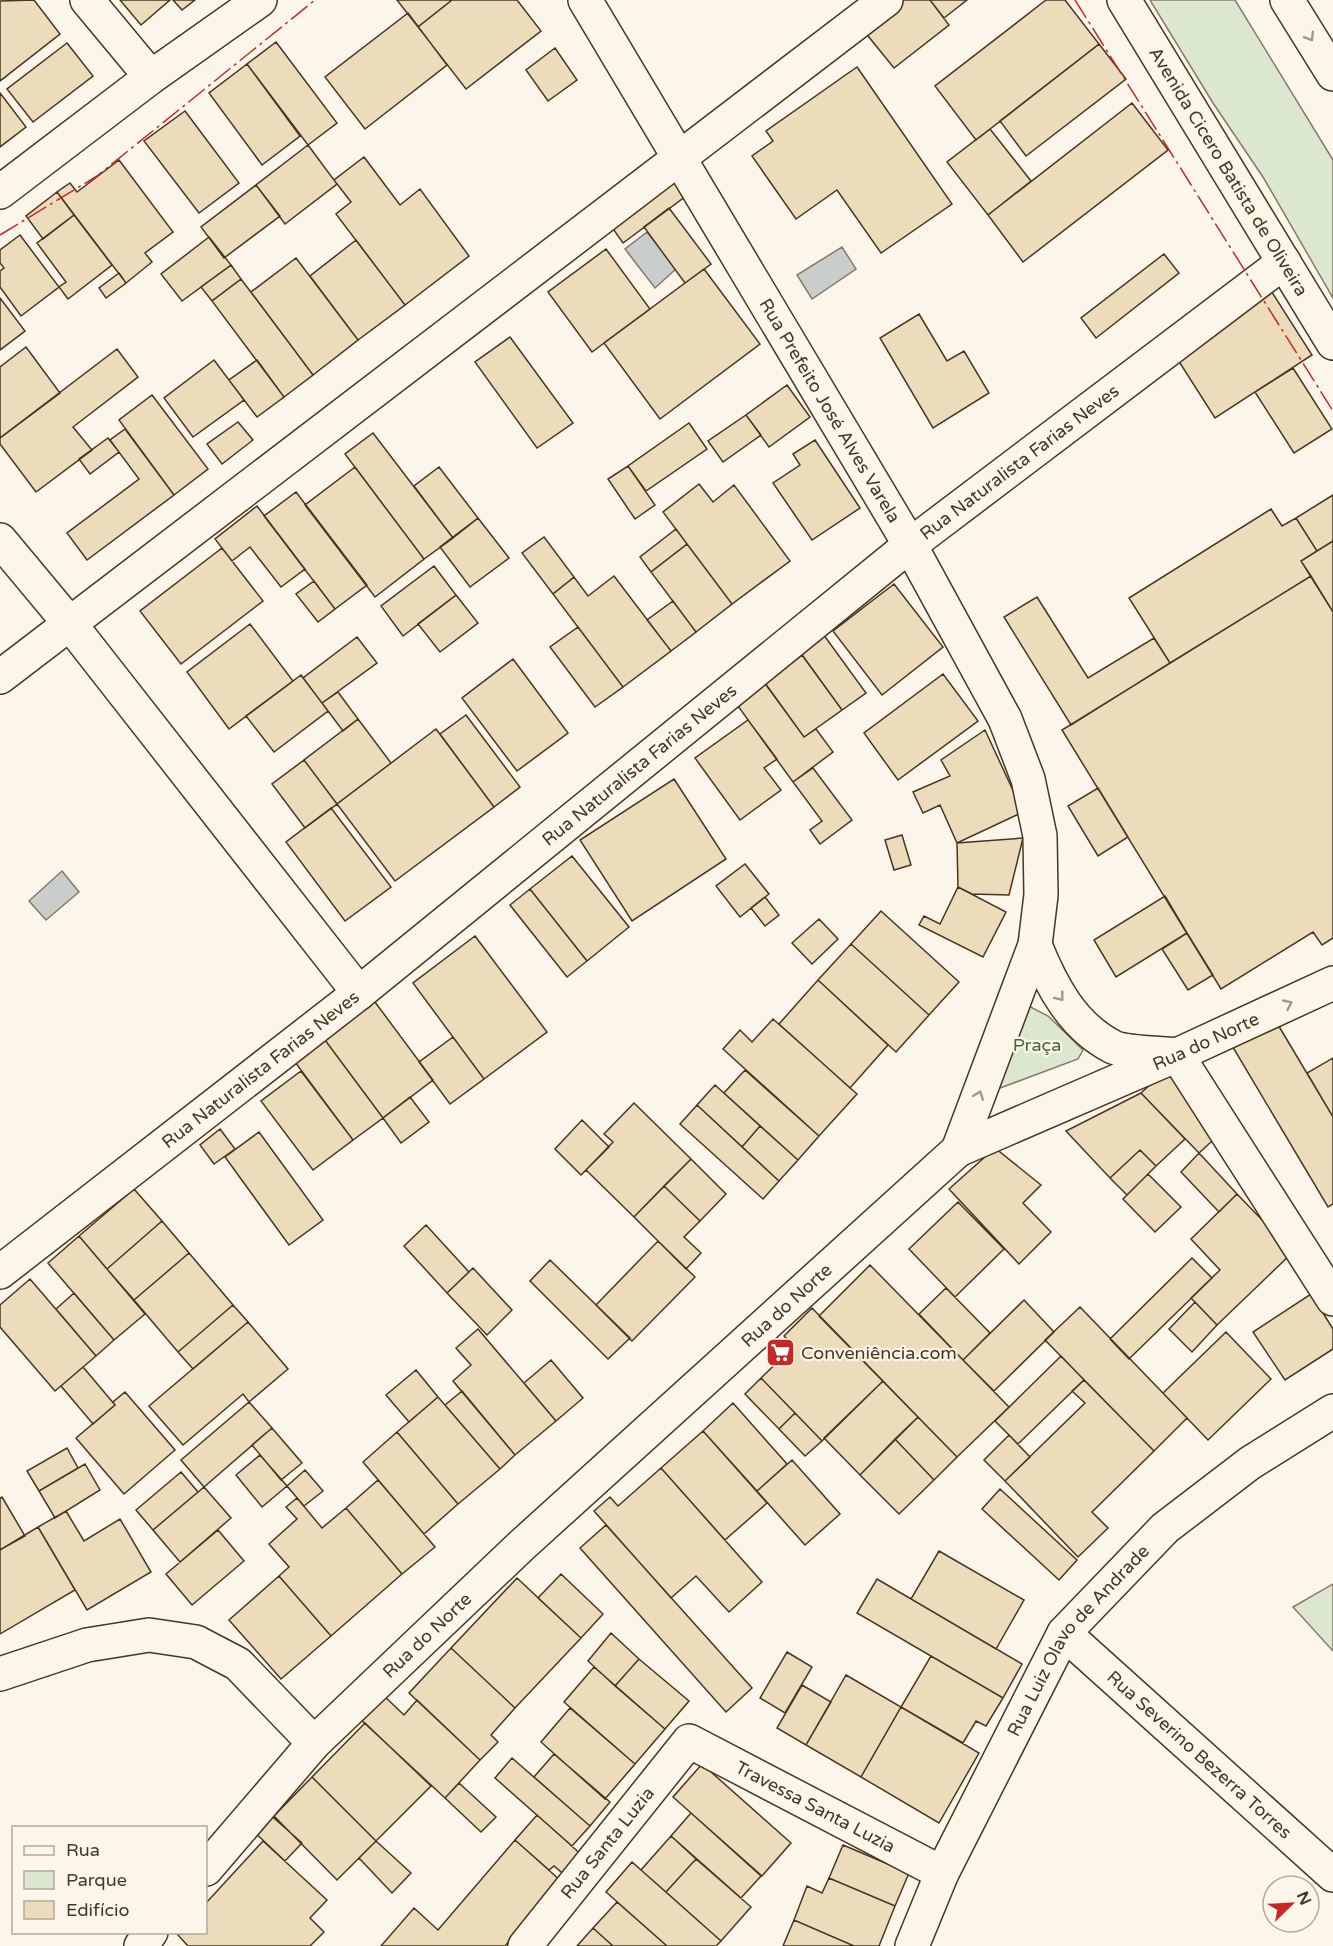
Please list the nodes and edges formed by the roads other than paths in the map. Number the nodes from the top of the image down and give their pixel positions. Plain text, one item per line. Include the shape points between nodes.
1 (87, 0) edge
2 (260, 0) edge
3 (585, 0) edge
4 (886, 0) edge
5 (1124, 0) edge
6 (1287, 0) edge
7 (1333, 74) edge
8 (151, 77) junction
9 (679, 156) junction
10 (0, 192) edge
11 (1284, 262) junction
12 (1333, 343) edge
13 (0, 540) edge
14 (910, 544) junction
15 (70, 624) junction
16 (0, 677) edge
17 (1035, 945) junction
18 (1333, 983) edge
19 (359, 993) junction
20 (1177, 1055) junction
21 (958, 1150) junction
22 (0, 1272) edge
23 (1333, 1299) edge
24 (1333, 1411) edge
25 (1064, 1633) junction
26 (0, 1674) edge
27 (689, 1741) joint
28 (314, 1743) junction
29 (207, 1868) edge
30 (942, 1873) junction
31 (1333, 1875) edge
32 (525, 1946) edge
33 (912, 1946) edge

1 - 8 main road
2 - 8 main road
3 - 9 main road, Rua Prefeito José Alves Varela
4 - 9 main road
5 - 11 main road, Avenida Cicero Batista de Oliveira
6 -> 7 main road
8 - 10 main road
9 - 14 main road, Rua Prefeito José Alves Varela
9 - 15 main road
11 - 12 main road, Avenida Cicero Batista de Oliveira
11 - 14 main road, Rua Naturalista Farias Neves
13 - 15 main road
14 - 17 main road, Rua Prefeito José Alves Varela via 1005,719 1028,779 1040,836 1041,895
14 - 19 main road, Rua Naturalista Farias Neves
15 - 16 main road
15 - 19 main road
17 -> 20 main road, Rua Prefeito José Alves Varela via 1052,986 1079,1021 1114,1048
21 -> 17 main road, Rua Prefeito José Alves Varela
20 -> 18 main road, Rua do Norte
19 - 22 main road, Rua Naturalista Farias Neves
20 - 21 main road, Rua do Norte
20 - 23 main road
21 - 28 main road, Rua do Norte via 521,1546
24 - 25 main road, Rua Luiz Olavo de Andrade via 1250,1463 1166,1528
25 - 30 main road, Rua Luiz Olavo de Andrade
25 - 31 main road, Rua Severino Bezerra Torres
26 - 28 main road via 87,1645 149,1635 196,1642 238,1664
27 - 30 main road, Travessa Santa Luzia
27 - 32 main road, Rua Santa Luzia
28 - 29 main road, Rua do Norte
30 - 33 main road, Rua Luiz Olavo de Andrade

